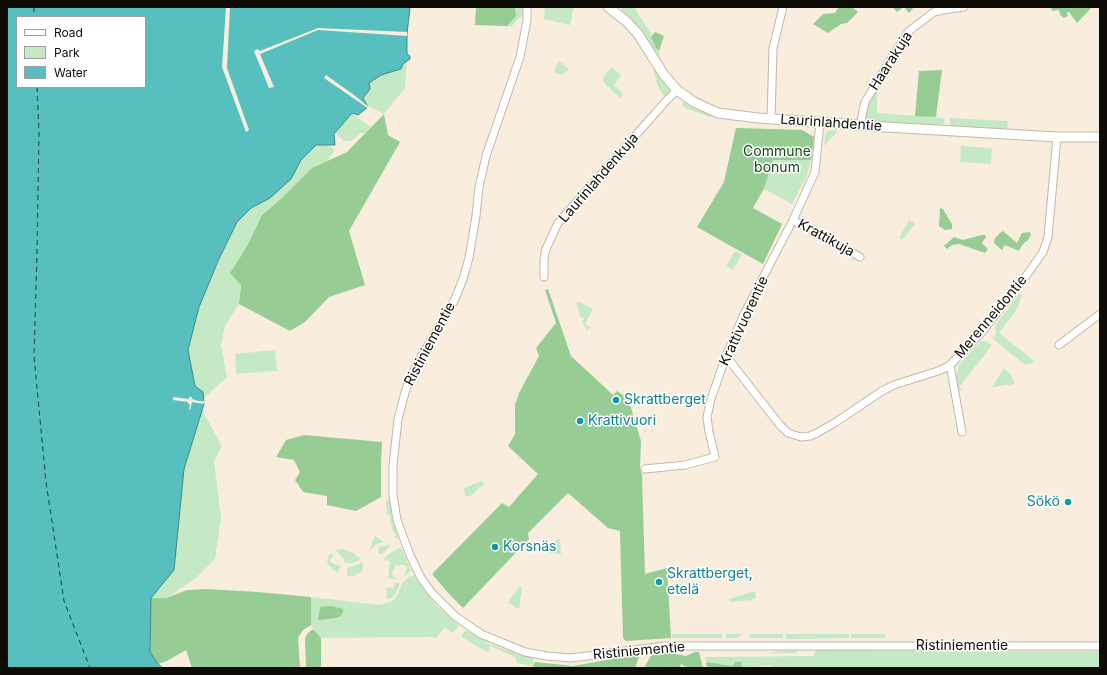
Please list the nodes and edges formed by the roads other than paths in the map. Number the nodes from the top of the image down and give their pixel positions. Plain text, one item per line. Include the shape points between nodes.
1 (527, 7) edge
2 (608, 7) edge
3 (783, 7) edge
4 (964, 7) edge
5 (677, 90) junction
6 (771, 119) junction
7 (820, 122) junction
8 (861, 126) junction
9 (1057, 137) junction
10 (1100, 137) edge
11 (793, 220) junction
12 (860, 257) dead end
13 (544, 277) dead end
14 (1100, 314) edge
15 (1059, 345) dead end
16 (726, 356) junction
17 (950, 365) junction
18 (962, 432) dead end
19 (645, 469) dead end
20 (1100, 646) edge

1 - 20 street, Ristiniementie via 520,57 486,156 469,258 463,279 455,299 416,366 406,389 398,419 393,466 393,495 397,520 421,578 432,593 455,616 481,634 525,652 570,658 664,646
2 - 5 street, Laurinlahdentie via 638,34
3 - 6 street via 772,48
4 - 8 street, Haarakuja via 934,12 909,31 865,102
5 - 6 street, Laurinlahdentie via 694,102 718,113
5 - 13 street, Laurinlahdenkuja via 560,221 546,250
6 - 7 street, Laurinlahdentie
7 - 8 street, Laurinlahdentie
7 - 11 street, Krattivuorentie via 815,172
8 - 9 street, Laurinlahdentie
9 - 10 street, Laurinlahdentie
9 - 17 street, Merenneidontie via 1048,237 1043,252 981,334
11 - 12 street, Krattikuja
11 - 16 street, Krattivuorentie via 744,314
14 - 15 street
16 - 17 street, Merenneidontie via 779,424 788,433 801,436 817,433 894,385
16 - 19 street, Krattivuorentie via 708,411 709,432 715,457 685,465
17 - 18 street

